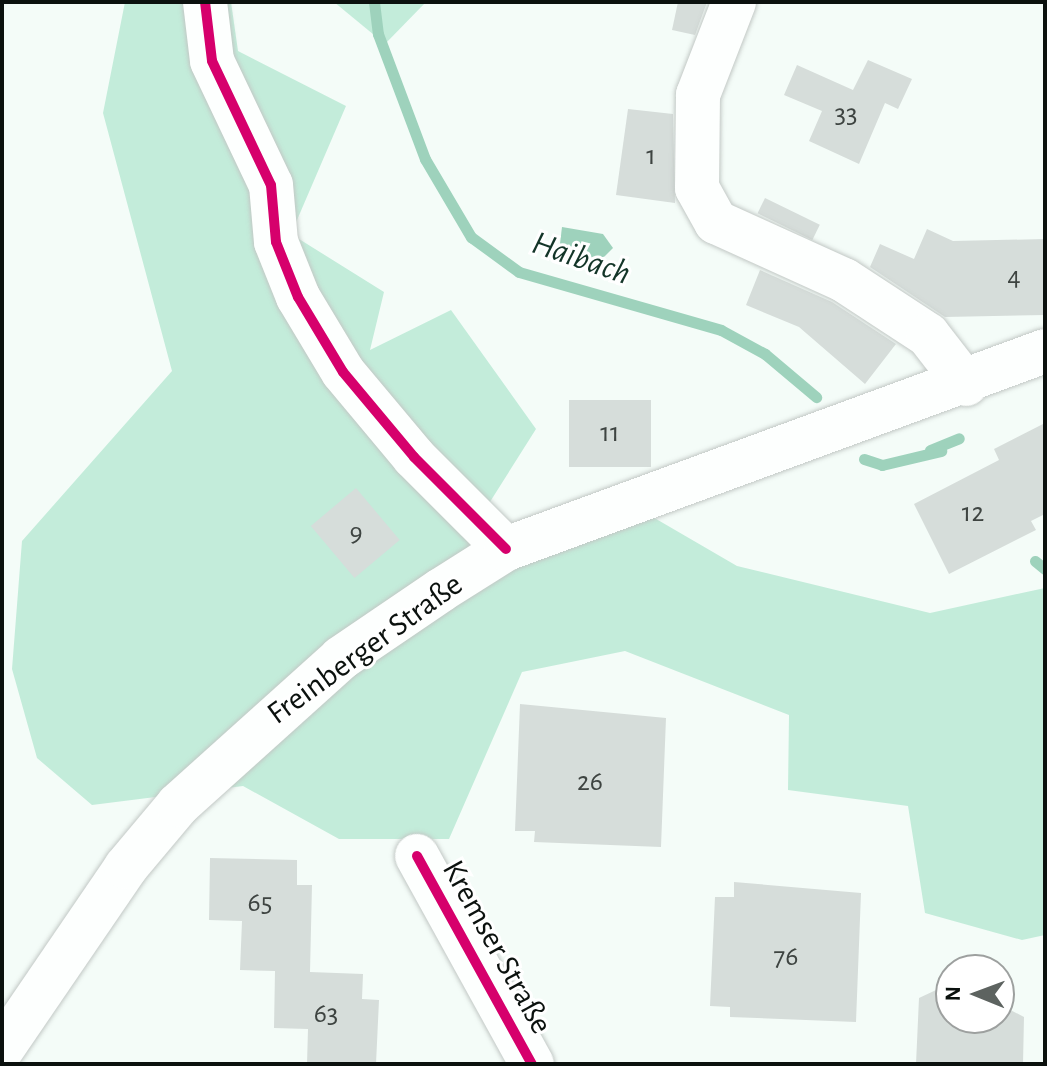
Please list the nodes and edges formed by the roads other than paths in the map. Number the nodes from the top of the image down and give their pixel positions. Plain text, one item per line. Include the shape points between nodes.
1 (205, 2) edge
2 (734, 2) edge
3 (1045, 351) edge
4 (966, 384) junction
5 (506, 549) junction
6 (417, 856) dead end
7 (2, 1049) edge
8 (532, 1064) edge

1 - 5 main road via 212,61 259,150 271,185 276,242 298,297 353,384 414,457
2 - 4 main road via 698,95 697,188 716,222 844,280 928,335
3 - 4 main road, Freinberger Straße
4 - 5 main road, Freinberger Straße
5 - 7 main road, Freinberger Straße via 341,658 220,763 126,867
6 - 8 main road, Kremser Straße

